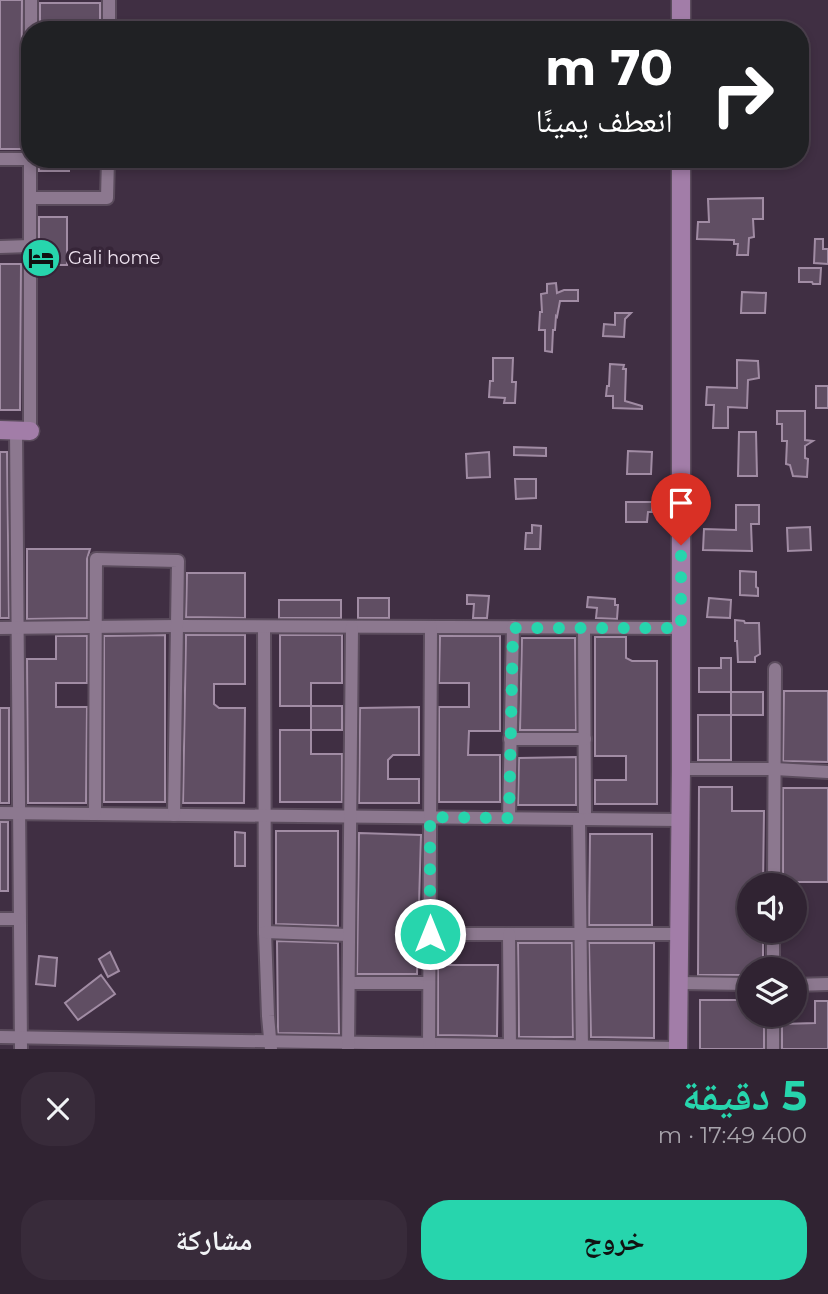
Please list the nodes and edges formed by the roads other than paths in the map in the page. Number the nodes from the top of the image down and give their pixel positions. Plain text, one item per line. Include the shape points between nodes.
1 (31, 0) edge
2 (109, 0) edge
3 (681, 0) edge
4 (31, 21) edge
5 (109, 21) edge
6 (681, 21) edge
7 (0, 159) edge
8 (21, 159) edge
9 (30, 168) edge
10 (108, 168) edge
11 (681, 168) edge
12 (30, 198) junction
13 (30, 246) junction
14 (0, 247) edge
15 (16, 430) edge
16 (177, 626) junction
17 (96, 627) junction
18 (264, 627) junction
19 (352, 627) junction
20 (431, 627) junction
21 (0, 628) edge
22 (18, 628) junction
23 (513, 628) junction
24 (584, 628) junction
25 (681, 628) junction
26 (775, 669) dead end
27 (510, 739) junction
28 (584, 739) junction
29 (681, 769) junction
30 (775, 769) junction
31 (828, 772) edge
32 (0, 813) edge
33 (19, 813) junction
34 (94, 814) junction
35 (174, 815) junction
36 (265, 816) junction
37 (350, 817) junction
38 (430, 817) junction
39 (509, 818) junction
40 (582, 819) junction
41 (680, 820) junction
42 (774, 873) edge
43 (0, 919) edge
44 (19, 919) junction
45 (265, 932) junction
46 (430, 934) junction
47 (509, 934) junction
48 (580, 934) junction
49 (680, 934) junction
50 (349, 935) junction
51 (349, 983) junction
52 (429, 983) junction
53 (680, 983) junction
54 (737, 984) edge
55 (828, 984) edge
56 (807, 985) edge
57 (773, 1027) edge
58 (0, 1037) edge
59 (21, 1043) edge
60 (118, 1044) edge
61 (197, 1044) edge
62 (271, 1045) edge
63 (348, 1046) edge
64 (429, 1046) edge
65 (510, 1047) edge
66 (582, 1048) edge
67 (678, 1048) edge
68 (773, 1049) edge

1 - 4 street
2 - 5 street
3 - 6 street
7 - 8 street
9 - 12 street
10 - 12 street via 107,198
11 - 25 street
12 - 13 street
13 - 14 street
13 - 15 street
15 - 22 street
16 - 17 street
16 - 17 street via 178,561 96,559
16 - 18 street
16 - 35 street
17 - 22 street
17 - 34 street
18 - 19 street
18 - 36 street
19 - 20 street
19 - 37 street
20 - 23 street
20 - 38 street
21 - 22 street
22 - 33 street
23 - 24 street
23 - 27 street
24 - 25 street
24 - 28 street
25 - 29 street
26 - 30 street
27 - 28 street
27 - 39 street
28 - 40 street
29 - 30 street
29 - 41 street
30 - 31 street
30 - 42 street
32 - 33 street
33 - 34 street
33 - 44 street
34 - 35 street
35 - 36 street
36 - 37 street
36 - 45 street
37 - 38 street
37 - 50 street
38 - 39 street
38 - 46 street
39 - 40 street
40 - 41 street
40 - 48 street
41 - 49 street
43 - 44 street
44 - 59 street
45 - 50 street
45 - 62 street
46 - 47 street
46 - 52 street
47 - 48 street
47 - 65 street
48 - 49 street
48 - 66 street
49 - 53 street
50 - 51 street
51 - 52 street
51 - 63 street
52 - 64 street
53 - 54 street
53 - 67 street
55 - 56 street
57 - 68 street
58 - 59 street
59 - 60 street
60 - 61 street
61 - 62 street
62 - 63 street
63 - 64 street
64 - 65 street
65 - 66 street
66 - 67 street

